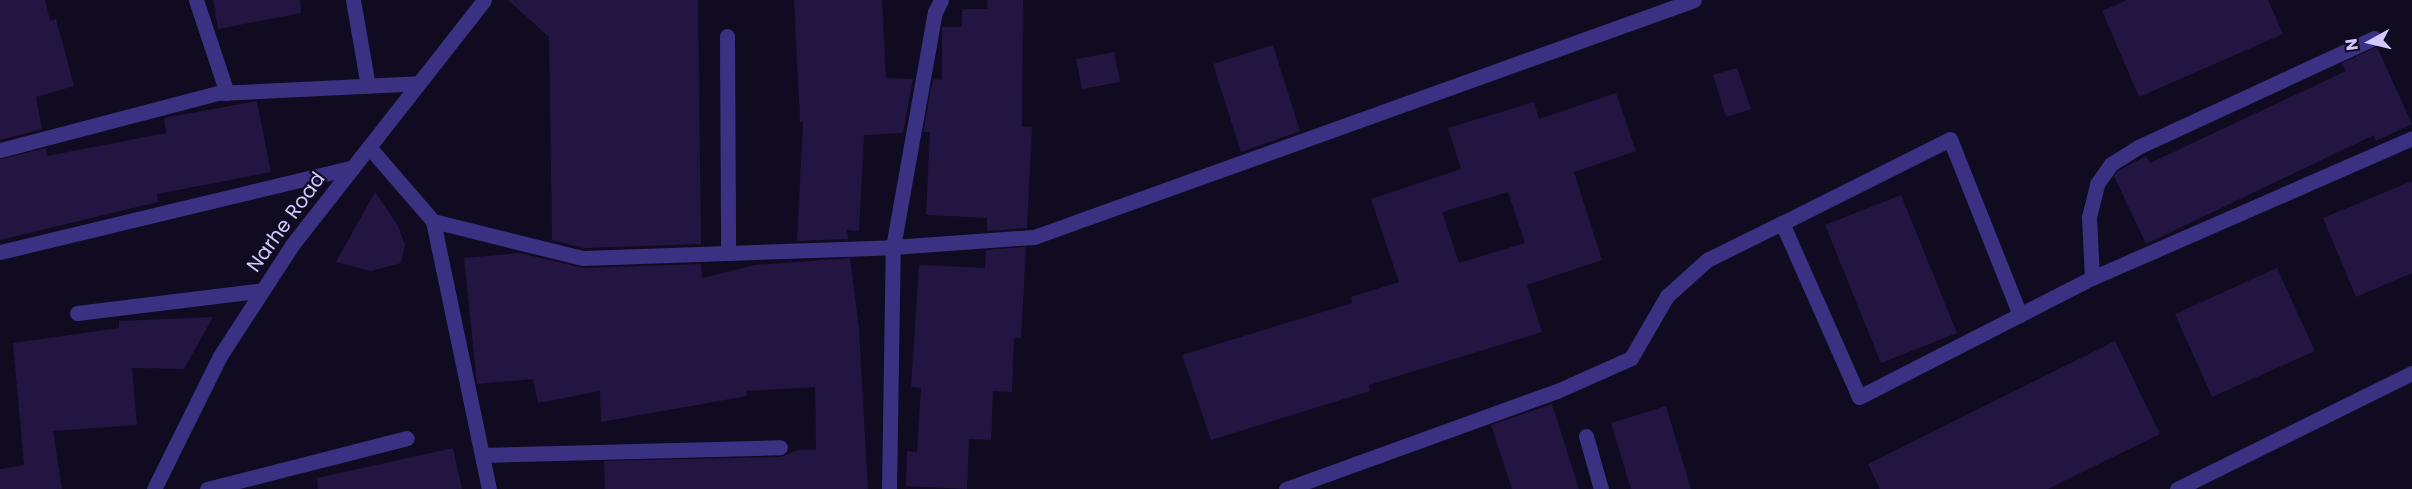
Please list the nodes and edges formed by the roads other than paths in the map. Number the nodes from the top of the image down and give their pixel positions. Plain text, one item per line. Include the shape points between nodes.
1 (196, 0) edge
2 (353, 0) edge
3 (484, 0) edge
4 (941, 0) edge
5 (1694, 0) edge
6 (727, 36) dead end
7 (2374, 38) dead end
8 (419, 83) junction
9 (368, 86) junction
10 (227, 93) junction
11 (2412, 138) edge
12 (369, 147) junction
13 (0, 150) edge
14 (353, 167) junction
15 (433, 221) junction
16 (1782, 223) junction
17 (893, 247) junction
18 (0, 252) edge
19 (728, 253) junction
20 (2092, 278) junction
21 (263, 290) junction
22 (77, 313) dead end
23 (2020, 315) junction
24 (2412, 373) edge
25 (1586, 436) dead end
26 (406, 438) dead end
27 (780, 447) dead end
28 (482, 455) junction
29 (153, 487) edge
30 (1282, 488) edge
31 (207, 489) edge
32 (489, 489) edge
33 (889, 489) edge
34 (1601, 489) edge
35 (2177, 489) edge

1 - 10 street
2 - 9 street
3 - 8 street, Narhe Road
4 - 17 street via 935,12
5 - 17 street via 1034,237
6 - 19 street
7 - 20 street via 2138,147 2111,164 2097,184 2089,217
8 - 9 street
8 - 12 street, Narhe Road
9 - 10 street
10 - 13 street
11 - 20 street
12 - 14 street, Narhe Road
12 - 15 street
14 - 18 street
14 - 21 street, Narhe Road
15 - 19 street via 583,258
15 - 28 street
16 - 23 street via 1859,397
16 - 23 street via 1950,140
16 - 30 street via 1707,260 1667,296 1631,358 1557,391
17 - 19 street
17 - 33 street
20 - 23 street
21 - 22 street
21 - 29 street, Narhe Road via 220,356
24 - 35 street
25 - 34 street
26 - 31 street
27 - 28 street
28 - 32 street

